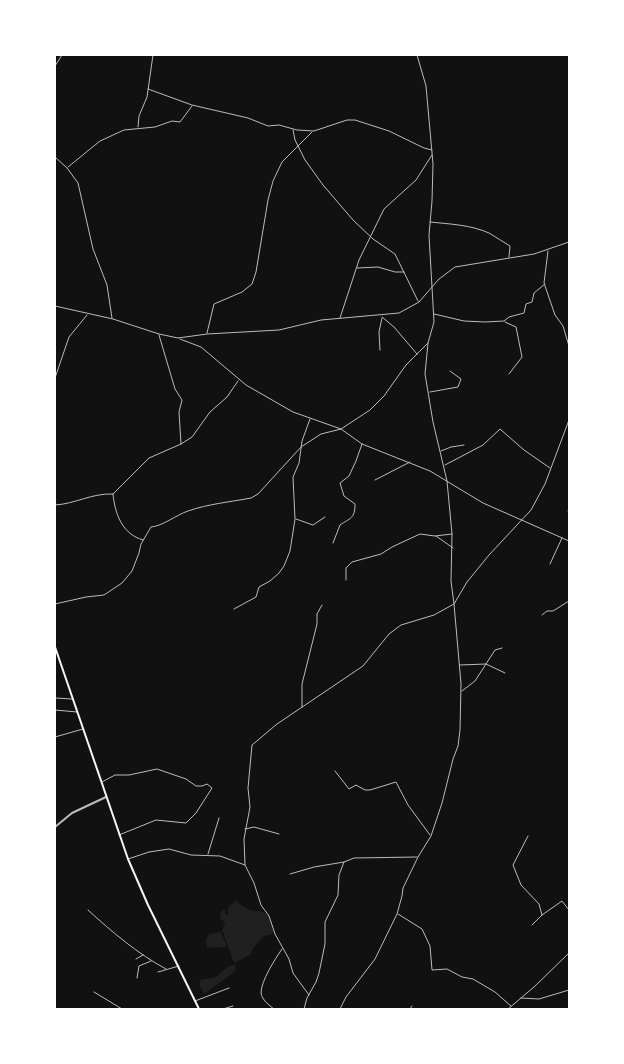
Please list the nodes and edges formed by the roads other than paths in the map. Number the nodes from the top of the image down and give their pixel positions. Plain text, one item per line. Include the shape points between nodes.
1 (62, 55) edge
2 (153, 55) edge
3 (417, 55) edge
4 (55, 66) edge
5 (148, 89) junction
6 (192, 105) junction
7 (138, 128) junction
8 (293, 129) junction
9 (312, 131) junction
10 (298, 146) junction
11 (432, 150) junction
12 (432, 154) junction
13 (55, 157) edge
14 (67, 168) junction
15 (430, 222) junction
16 (371, 236) junction
17 (569, 242) edge
18 (548, 250) junction
19 (509, 258) junction
20 (356, 268) junction
21 (404, 272) junction
22 (545, 284) junction
23 (432, 287) junction
24 (419, 302) junction
25 (55, 306) edge
26 (87, 314) junction
27 (434, 314) junction
28 (382, 316) junction
29 (339, 318) junction
30 (112, 319) junction
31 (505, 321) junction
32 (159, 334) junction
33 (207, 334) junction
34 (178, 338) junction
35 (428, 343) junction
36 (569, 346) edge
37 (380, 350) dead end
38 (417, 354) junction
39 (450, 370) dead end
40 (509, 374) dead end
41 (55, 378) edge
42 (239, 380) junction
43 (429, 392) junction
44 (310, 419) junction
45 (569, 420) edge
46 (341, 429) junction
47 (181, 444) junction
48 (362, 444) junction
49 (464, 445) dead end
50 (301, 447) junction
51 (441, 451) junction
52 (410, 462) junction
53 (444, 466) junction
54 (550, 468) junction
55 (375, 480) dead end
56 (447, 481) junction
57 (113, 494) junction
58 (55, 505) edge
59 (325, 517) dead end
60 (295, 519) junction
61 (522, 520) junction
62 (452, 534) junction
63 (435, 536) junction
64 (562, 537) junction
65 (138, 538) junction
66 (144, 540) junction
67 (569, 541) edge
68 (333, 543) dead end
69 (141, 544) junction
70 (452, 548) junction
71 (550, 564) dead end
72 (346, 580) dead end
73 (569, 601) edge
74 (55, 604) edge
75 (454, 604) junction
76 (322, 605) dead end
77 (234, 609) dead end
78 (542, 615) dead end
79 (55, 647) edge
80 (502, 648) dead end
81 (486, 664) junction
82 (460, 665) junction
83 (505, 673) dead end
84 (462, 691) junction
85 (55, 698) edge
86 (73, 699) junction
87 (302, 708) junction
88 (55, 710) edge
89 (77, 712) junction
90 (83, 729) junction
91 (55, 737) edge
92 (335, 771) dead end
93 (102, 782) junction
94 (106, 798) junction
95 (219, 818) dead end
96 (55, 827) edge
97 (245, 829) junction
98 (279, 834) dead end
99 (118, 835) junction
100 (431, 836) junction
101 (528, 836) dead end
102 (208, 855) junction
103 (418, 857) junction
104 (128, 859) junction
105 (344, 862) junction
106 (245, 865) junction
107 (290, 874) dead end
108 (88, 910) dead end
109 (569, 910) edge
110 (397, 914) junction
111 (542, 915) junction
112 (532, 926) dead end
113 (283, 949) junction
114 (569, 953) edge
115 (144, 955) junction
116 (136, 959) dead end
117 (151, 960) junction
118 (179, 966) junction
119 (166, 969) junction
120 (158, 972) dead end
121 (137, 978) dead end
122 (229, 988) dead end
123 (569, 990) edge
124 (94, 992) dead end
125 (309, 995) junction
126 (521, 998) junction
127 (195, 1002) junction
128 (233, 1006) dead end
129 (412, 1006) dead end
130 (511, 1006) junction
131 (122, 1009) edge
132 (199, 1009) edge
133 (223, 1009) edge
134 (274, 1009) edge
135 (304, 1009) edge
136 (340, 1009) edge
137 (410, 1009) edge
138 (508, 1009) edge

1 - 4 street
2 - 5 street
3 - 11 street via 426,86
5 - 6 street
5 - 7 street via 138,116
6 - 7 street via 180,122
6 - 8 street via 239,115 268,126
7 - 14 street via 104,138
8 - 9 street
8 - 10 street
9 - 10 street
9 - 11 street via 355,120 398,134
10 - 16 street via 323,185
10 - 33 street via 282,162 271,186 254,281 250,287 214,304
11 - 12 street
12 - 15 street
12 - 16 street via 417,179 384,209
13 - 14 street
14 - 30 street via 78,183 93,249 107,285
15 - 19 street via 457,224 488,233 510,246
15 - 23 street
16 - 20 street
16 - 21 street via 395,254
17 - 18 street
18 - 19 street
18 - 22 street
19 - 23 street via 455,267
20 - 21 street via 378,267
20 - 29 street
21 - 24 street
22 - 31 street via 534,293 532,302 526,304 523,313 510,316
22 - 36 street
23 - 24 street
23 - 27 street
24 - 28 street via 399,313
25 - 26 street
26 - 30 street
26 - 41 street via 69,337
27 - 31 street via 475,322
27 - 35 street
28 - 29 street
28 - 37 street
28 - 38 street
29 - 33 street via 279,330
30 - 32 street
31 - 40 street via 516,326 522,357
32 - 34 street
32 - 47 street via 175,389 182,400 179,412
33 - 34 street
34 - 42 street via 201,347
35 - 38 street
35 - 43 street via 424,374
38 - 46 street via 376,405
39 - 43 street via 461,380 458,387
42 - 44 street
42 - 47 street via 192,437
43 - 51 street
44 - 46 street
44 - 50 street
45 - 54 street
46 - 48 street
46 - 50 street via 321,434
47 - 57 street via 149,458
48 - 52 street
48 - 68 street via 349,476 340,483 344,496 355,504 353,513 349,522 340,525
49 - 51 street
50 - 60 street via 293,477
50 - 66 street via 258,494 174,516 152,526
51 - 53 street
52 - 55 street
52 - 56 street
53 - 54 street via 483,445 500,429
53 - 56 street
54 - 61 street via 538,498
56 - 61 street
56 - 62 street
57 - 58 street
57 - 65 street via 121,524
59 - 60 street via 313,525
60 - 77 street via 284,566 274,578 259,587 256,597
61 - 64 street
61 - 75 street via 467,582
62 - 63 street
62 - 70 street
63 - 70 street
63 - 72 street via 420,534 381,554 352,562 346,568
64 - 67 street
64 - 71 street
65 - 66 street
65 - 69 street
66 - 69 street
69 - 74 street via 132,571 108,594
70 - 75 street
73 - 78 street
75 - 82 street
75 - 87 street via 434,615 400,625 363,666
76 - 87 street via 316,617 302,684
79 - 86 main road
80 - 81 street via 495,650
81 - 82 street
81 - 83 street
81 - 84 street via 475,681
82 - 84 street
84 - 100 street via 458,746
85 - 86 street
86 - 89 main road
87 - 97 street via 252,745 248,788 250,807
88 - 89 street
89 - 90 main road
90 - 91 street
90 - 93 main road
92 - 100 street via 349,789 356,785 370,790 396,782
93 - 94 main road
93 - 99 street via 115,775 157,770 186,779 196,786 206,784 212,788 186,823 156,820
94 - 96 street via 72,813
94 - 99 main road
95 - 102 street
97 - 98 street via 254,827
97 - 106 street
99 - 104 main road
100 - 103 street
101 - 111 street via 513,865 521,885 539,904
102 - 104 street via 165,849
102 - 106 street via 222,856
103 - 105 street via 355,858
103 - 110 street via 403,888
104 - 118 main road
105 - 107 street
105 - 125 street via 339,893 324,927 325,944 319,973
106 - 113 street
108 - 115 street
109 - 111 street via 562,901
110 - 130 street via 422,929 430,946 432,970 448,969 473,979
110 - 136 street via 375,959
111 - 112 street
113 - 125 street via 293,973
113 - 134 street via 269,968 261,993
114 - 126 street
115 - 116 street
115 - 117 street
117 - 119 street
117 - 121 street via 139,966
118 - 119 street
118 - 127 main road
119 - 120 street
122 - 127 street
123 - 126 street via 539,999
124 - 131 street
125 - 135 street
126 - 130 street
127 - 132 main road
128 - 133 street
129 - 137 street
130 - 138 street

